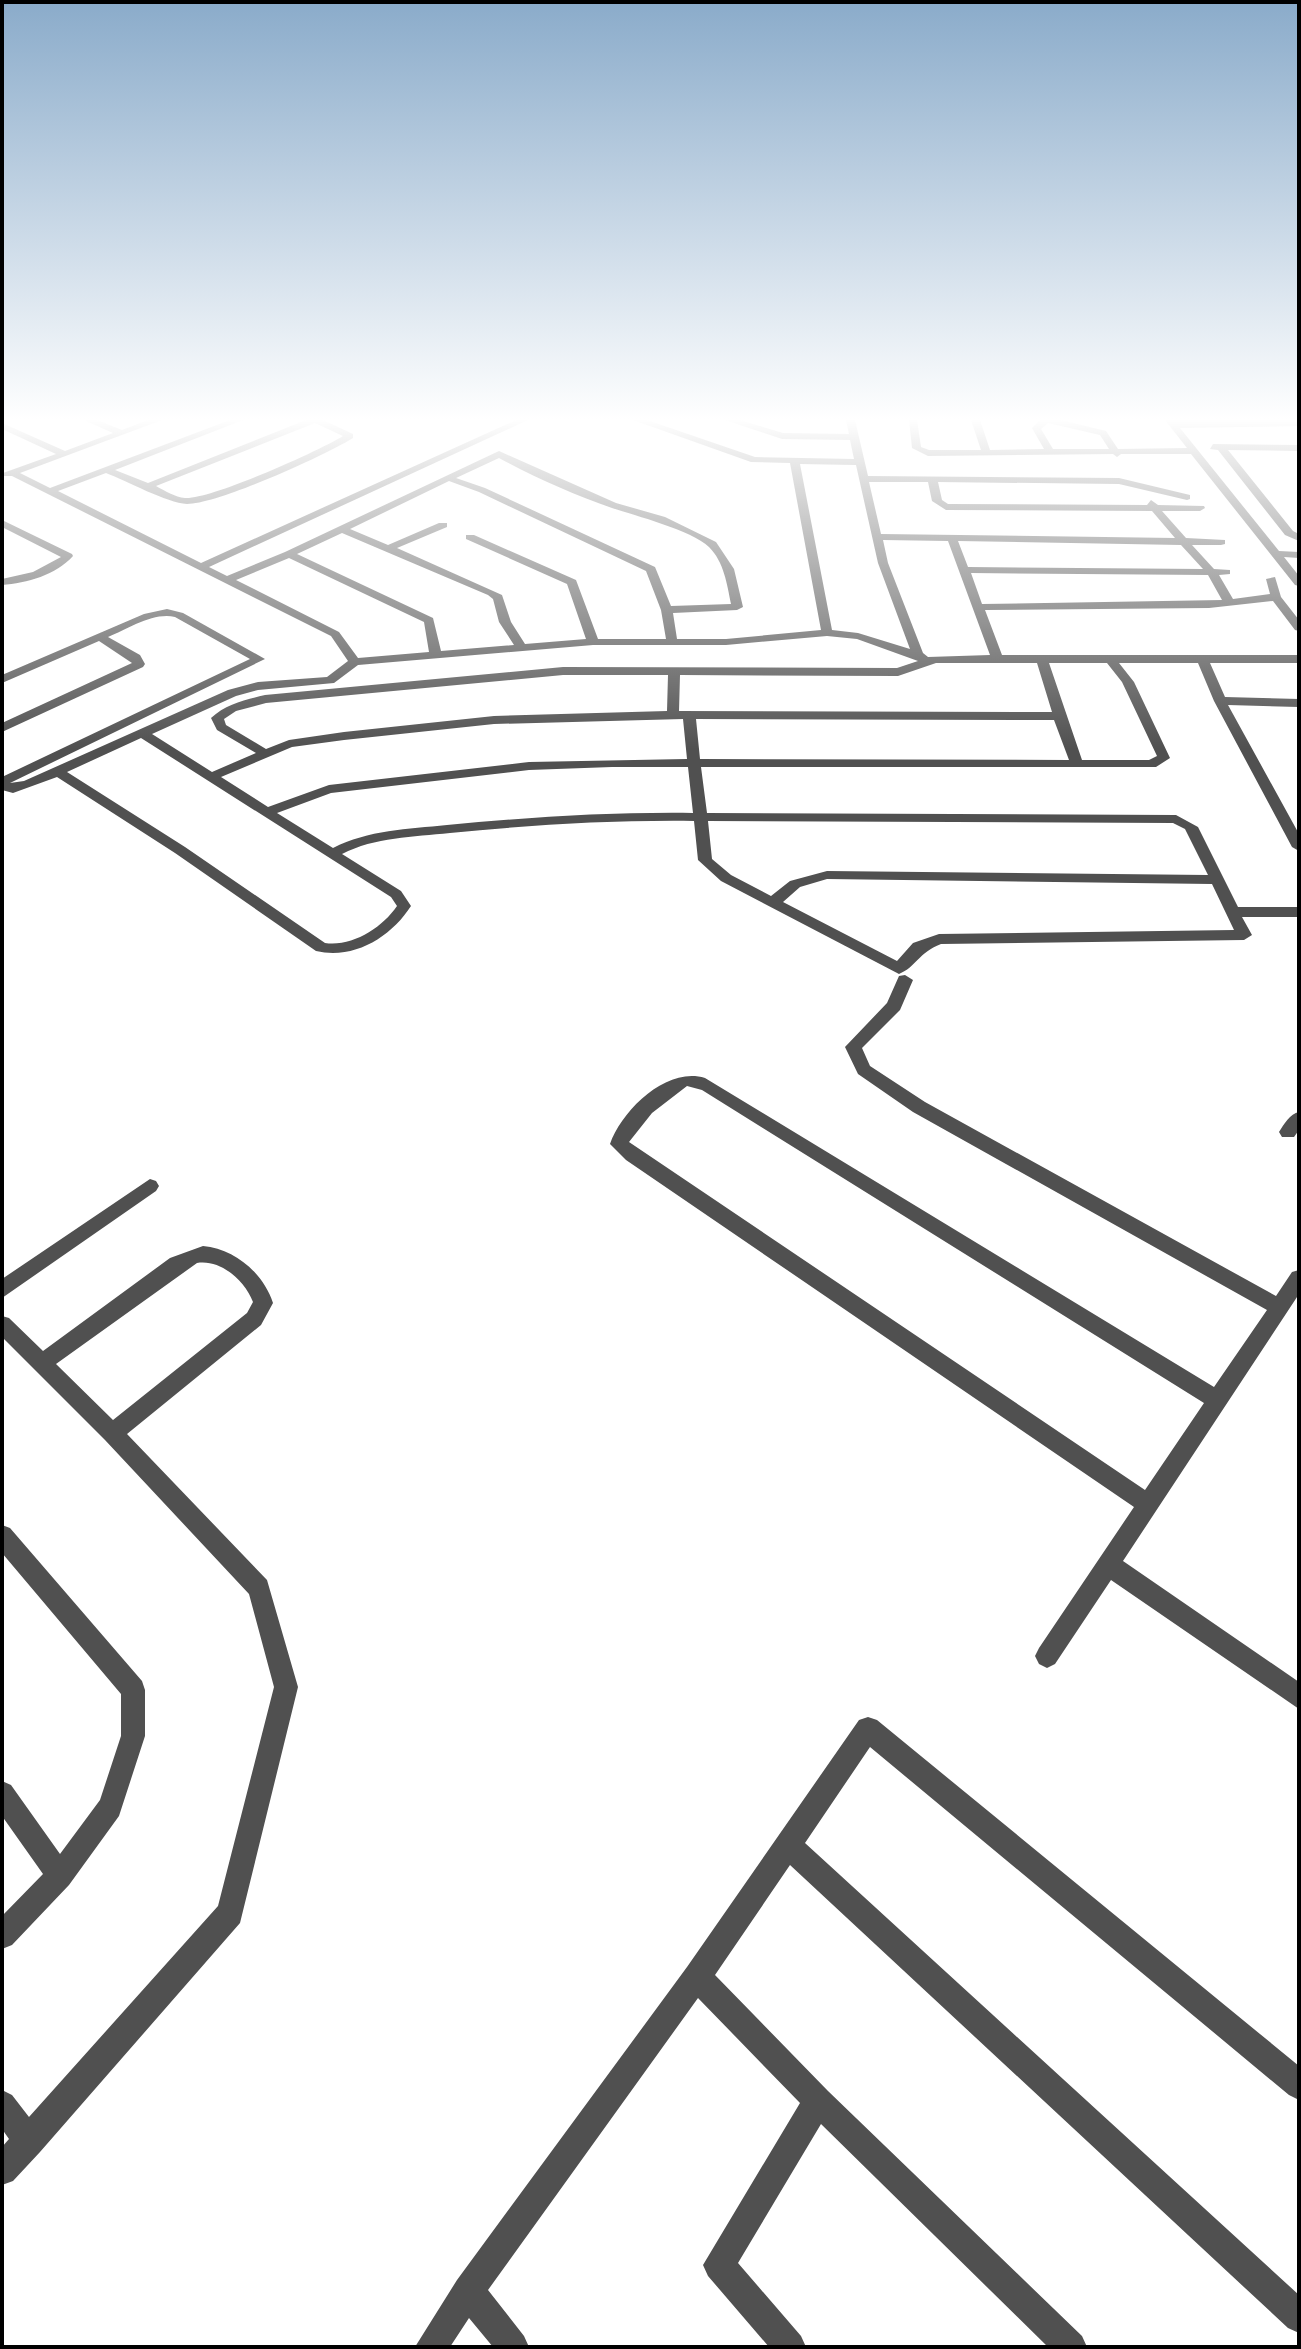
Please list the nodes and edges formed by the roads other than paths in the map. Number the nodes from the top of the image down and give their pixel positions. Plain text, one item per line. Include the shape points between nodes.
1 (15, 530) edge
2 (126, 530) edge
3 (282, 530) edge
4 (341, 530) edge
5 (344, 530) edge
6 (432, 530) edge
7 (560, 530) edge
8 (683, 530) edge
9 (808, 530) edge
10 (875, 530) edge
11 (1172, 530) edge
12 (1256, 530) edge
13 (470, 537) dead end
14 (877, 537) junction
15 (952, 538) junction
16 (1178, 539) junction
17 (1221, 542) dead end
18 (389, 548) junction
19 (289, 554) junction
20 (1276, 554) junction
21 (1299, 555) edge
22 (200, 567) junction
23 (963, 570) junction
24 (1211, 572) junction
25 (1226, 572) dead end
26 (229, 579) junction
27 (1271, 579) dead end
28 (2, 582) edge
29 (1299, 583) edge
30 (1276, 597) junction
31 (1230, 603) junction
32 (976, 607) junction
33 (667, 610) junction
34 (1299, 628) edge
35 (827, 633) junction
36 (99, 637) junction
37 (593, 642) junction
38 (672, 643) junction
39 (521, 647) junction
40 (435, 653) junction
41 (1202, 657) junction
42 (921, 658) junction
43 (997, 658) junction
44 (1042, 658) junction
45 (1110, 658) junction
46 (1299, 659) edge
47 (355, 662) junction
48 (674, 670) junction
49 (2, 679) edge
50 (1220, 701) junction
51 (1299, 703) edge
52 (673, 715) junction
53 (689, 715) junction
54 (1059, 716) junction
55 (2, 728) edge
56 (140, 732) junction
57 (264, 753) junction
58 (1077, 764) junction
59 (694, 765) junction
60 (57, 771) junction
61 (211, 777) junction
62 (2, 784) edge
63 (266, 812) junction
64 (698, 817) junction
65 (1299, 847) edge
66 (333, 853) junction
67 (1215, 880) junction
68 (772, 903) junction
69 (1233, 912) junction
70 (1299, 912) edge
71 (905, 980) dead end
72 (150, 1186) dead end
73 (1299, 1278) edge
74 (2, 1290) edge
75 (1278, 1307) junction
76 (2, 1324) edge
77 (41, 1364) junction
78 (1217, 1400) junction
79 (112, 1433) junction
80 (1148, 1504) junction
81 (2, 1536) edge
82 (1108, 1564) junction
83 (1047, 1656) dead end
84 (1299, 1697) edge
85 (2, 1794) edge
86 (788, 1845) junction
87 (60, 1876) junction
88 (2, 1935) edge
89 (697, 1977) junction
90 (1299, 2085) edge
91 (818, 2101) junction
92 (2, 2105) edge
93 (29, 2141) junction
94 (2, 2170) edge
95 (468, 2291) junction
96 (1299, 2317) edge
97 (431, 2347) edge
98 (513, 2347) edge
99 (790, 2347) edge
100 (1071, 2347) edge

1 - 28 street via 68,556 45,570
2 - 22 street
3 - 22 street
4 - 19 street
5 - 18 street
6 - 18 street
7 - 33 street via 651,569
8 - 33 street via 712,544 729,569 737,607
9 - 35 street
10 - 14 street
11 - 16 street
12 - 20 street
13 - 37 street via 572,582
14 - 15 street
14 - 42 street
15 - 16 street
15 - 23 street
16 - 17 street
16 - 24 street
18 - 39 street via 498,597 505,622
19 - 26 street
19 - 40 street via 429,620
20 - 21 street
20 - 29 street
22 - 26 street
23 - 24 street
23 - 32 street
24 - 25 street
24 - 31 street
26 - 47 street via 335,634
27 - 30 street
30 - 31 street
30 - 34 street
31 - 32 street
32 - 43 street
33 - 38 street
35 - 38 street
35 - 42 street via 858,636
36 - 49 street
36 - 55 street via 136,657 139,664
36 - 62 street via 167,612 259,659
37 - 38 street
37 - 39 street
39 - 40 street
40 - 47 street
41 - 45 street
41 - 46 street
41 - 50 street
42 - 43 street
42 - 48 street via 898,672
43 - 44 street
44 - 45 street
44 - 54 street
45 - 58 street via 1128,682 1164,758 1151,764
47 - 56 street via 330,680 240,690
48 - 52 street
48 - 57 street via 563,671 265,699 217,718 221,727
50 - 51 street
50 - 65 street
52 - 53 street
52 - 57 street via 450,723 298,742
53 - 54 street
53 - 59 street
54 - 58 street
56 - 60 street
56 - 61 street
57 - 61 street
58 - 59 street
59 - 63 street via 529,766 407,778 329,789
59 - 64 street
60 - 62 street via 13,789
60 - 66 street via 332,950 365,939 404,906 396,894
61 - 63 street
63 - 66 street
64 - 66 street via 584,816 512,822 365,839
64 - 67 street via 1176,819 1191,827
64 - 68 street via 705,860
67 - 68 street via 827,875 795,884
67 - 69 street
68 - 69 street via 899,969 918,947 939,939 1244,935
69 - 70 street
71 - 75 street via 894,1006 853,1047 864,1070 919,1107
72 - 74 street
73 - 75 street
75 - 78 street
76 - 77 street
77 - 79 street
77 - 79 street via 177,1264 203,1253 221,1257 257,1287 263,1303 254,1319
78 - 80 street
78 - 80 street via 708,1086 679,1082 623,1131 619,1144 632,1155
79 - 93 street via 259,1588 286,1687 230,1913
80 - 82 street
81 - 87 street via 133,1690 133,1736 110,1807
82 - 83 street
82 - 84 street
85 - 87 street
86 - 89 street
86 - 90 street via 868,1729
86 - 96 street
87 - 88 street
89 - 91 street
89 - 95 street
91 - 99 street via 719,2265
91 - 100 street
92 - 93 street
93 - 94 street
95 - 97 street
95 - 98 street

